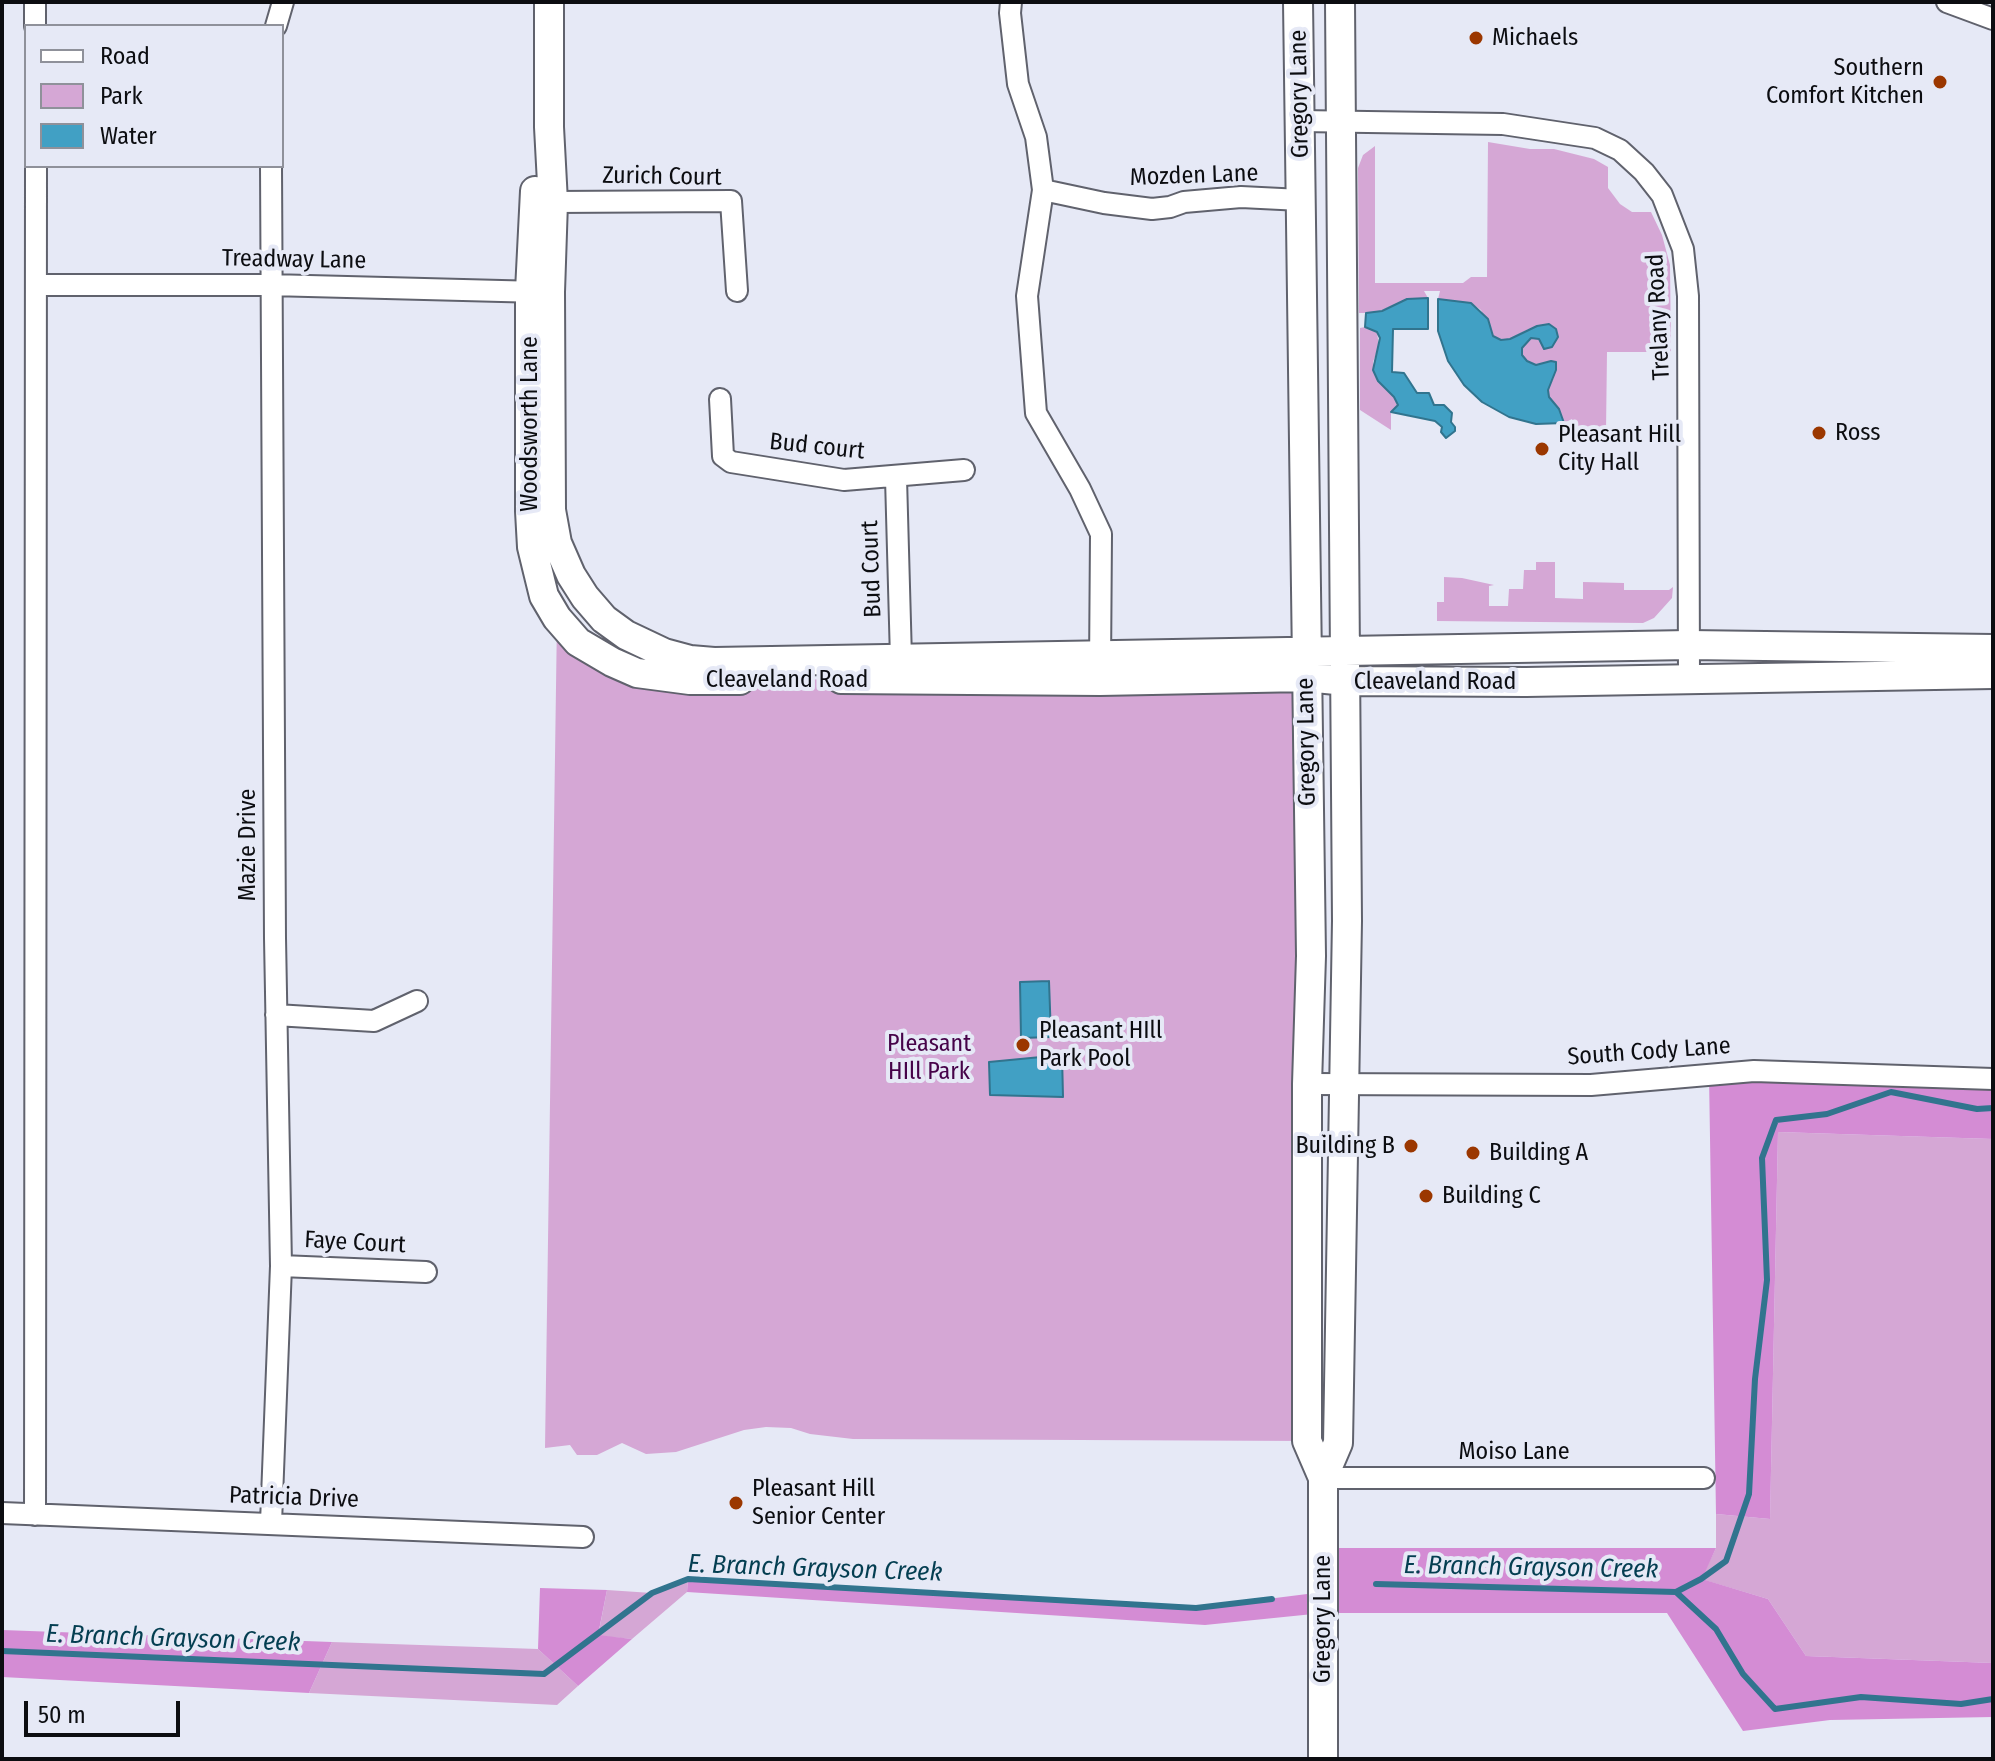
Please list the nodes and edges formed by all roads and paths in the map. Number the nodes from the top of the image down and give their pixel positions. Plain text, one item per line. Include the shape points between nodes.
1 (35, 2) edge
2 (283, 2) edge
3 (549, 2) edge
4 (1011, 2) edge
5 (1298, 2) edge
6 (1340, 2) edge
7 (1947, 2) edge
8 (1993, 19) edge
9 (35, 24) edge
10 (277, 24) edge
11 (1300, 121) junction
12 (1340, 122) junction
13 (549, 127) junction
14 (36, 168) edge
15 (271, 168) edge
16 (1043, 190) junction
17 (1301, 200) junction
18 (553, 202) junction
19 (36, 285) junction
20 (270, 285) junction
21 (737, 291) dead end
22 (540, 292) junction
23 (720, 399) dead end
24 (964, 470) dead end
25 (896, 478) junction
26 (585, 597) junction
27 (557, 618) junction
28 (1689, 645) junction
29 (1993, 649) edge
30 (1346, 651) junction
31 (664, 653) joint
32 (901, 659) junction
33 (1306, 665) junction
34 (1100, 668) junction
35 (637, 673) joint
36 (1993, 674) edge
37 (1689, 680) junction
38 (1346, 681) junction
39 (417, 1001) dead end
40 (276, 1015) junction
41 (1993, 1079) edge
42 (1307, 1084) junction
43 (1345, 1084) junction
44 (281, 1266) junction
45 (426, 1272) dead end
46 (1323, 1478) junction
47 (1704, 1478) dead end
48 (2, 1513) edge
49 (35, 1515) junction
50 (271, 1523) junction
51 (583, 1537) dead end
52 (1323, 1759) edge

1 - 9 street
2 - 10 street
3 - 13 street, Woodsworth Lane
4 - 16 street via 1018,84 1036,137
5 - 11 street, Gregory Lane
6 - 12 street, Gregory Lane
7 - 8 street
11 - 12 street, Trelany Road
11 - 17 street, Gregory Lane
12 - 28 street, Trelany Road via 1503,124 1595,138 1620,150 1662,195 1683,249 1688,296
12 - 30 street, Gregory Lane
13 - 18 street, Woodsworth Lane
13 - 22 street, Woodsworth Lane via 534,197
14 - 19 street
15 - 20 street, Mazie Drive
16 - 17 street, Mozden Lane via 1152,209 1241,197
16 - 34 street via 1027,296 1036,413 1101,534
17 - 33 street, Gregory Lane
18 - 21 street, Zurich Court via 731,201
18 - 22 street, Woodsworth Lane
19 - 20 street, Treadway Lane
19 - 49 street
20 - 22 street, Treadway Lane
20 - 40 street, Mazie Drive
22 - 26 street, Woodsworth Lane via 551,510 557,543
22 - 27 street, Woodsworth Lane via 530,511 544,596
23 - 25 street, Bud court via 723,456 731,462 844,480
24 - 25 street, Bud court
25 - 32 street, Bud Court
26 - 27 street
26 - 31 street, Woodsworth Lane via 626,635
27 - 35 street, Woodsworth Lane via 578,642
28 - 29 street, Cleaveland Road
28 - 30 street, Cleaveland Road
28 - 37 street, Trelany Road
30 - 33 street, Cleaveland Road
30 - 38 street, Gregory Lane
31 - 32 street, Cleaveland Road via 714,662
32 - 34 street, Cleaveland Road
33 - 34 street, Cleaveland Road
33 - 38 street, Cleaveland Road
33 - 42 street, Gregory Lane via 1311,956
34 - 35 street, Cleaveland Road via 690,680
36 - 37 street, Cleaveland Road
37 - 38 street, Cleaveland Road
38 - 43 street, Gregory Lane
39 - 40 street via 374,1021
40 - 44 street, Mazie Drive
41 - 43 street, South Cody Lane via 1754,1071 1591,1085
42 - 43 street, South Cody Lane
42 - 46 street, Gregory Lane via 1307,1441
43 - 46 street, Gregory Lane via 1338,1443
44 - 45 street, Faye Court
44 - 50 street, Mazie Drive
46 - 47 street, Moiso Lane
46 - 52 street, Gregory Lane
48 - 49 street, Patricia Drive
49 - 50 street, Patricia Drive
50 - 51 street, Patricia Drive

